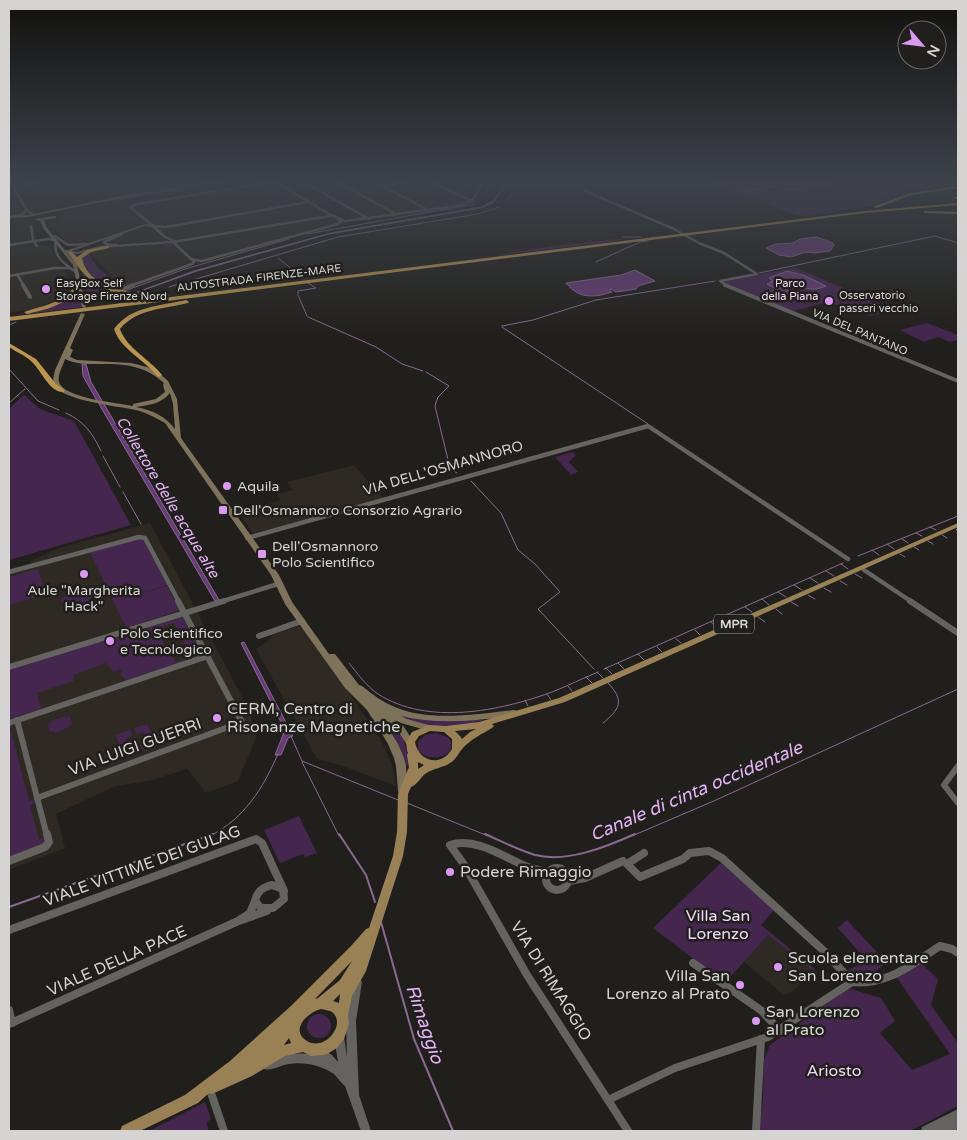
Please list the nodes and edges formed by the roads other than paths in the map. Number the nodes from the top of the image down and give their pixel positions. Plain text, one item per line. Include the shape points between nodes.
1 (32, 233) edge
2 (51, 233) edge
3 (126, 233) edge
4 (159, 233) edge
5 (231, 233) edge
6 (304, 233) edge
7 (682, 233) edge
8 (684, 233) edge
9 (696, 233) edge
10 (122, 234) junction
11 (55, 238) junction
12 (166, 240) junction
13 (194, 240) junction
14 (34, 241) junction
15 (172, 241) junction
16 (97, 242) junction
17 (9, 245) edge
18 (124, 245) junction
19 (37, 246) dead end
20 (177, 246) junction
21 (107, 247) junction
22 (67, 252) junction
23 (59, 259) junction
24 (191, 259) junction
25 (80, 262) junction
26 (62, 263) junction
27 (55, 268) junction
28 (71, 268) junction
29 (18, 274) junction
30 (78, 274) junction
31 (9, 276) edge
32 (311, 281) junction
33 (79, 285) junction
34 (118, 291) junction
35 (160, 295) joint
36 (30, 297) dead end
37 (85, 299) junction
38 (84, 310) junction
39 (9, 318) edge
40 (9, 345) edge
41 (76, 362) junction
42 (58, 375) junction
43 (159, 375) junction
44 (958, 381) edge
45 (166, 383) junction
46 (62, 391) junction
47 (122, 404) junction
48 (180, 439) junction
49 (958, 524) edge
50 (246, 537) junction
51 (848, 559) dead end
52 (862, 568) junction
53 (9, 572) edge
54 (278, 584) junction
55 (284, 593) junction
56 (184, 613) junction
57 (302, 622) junction
58 (958, 633) edge
59 (259, 636) dead end
60 (208, 656) junction
61 (9, 667) edge
62 (348, 675) junction
63 (368, 706) junction
64 (519, 714) junction
65 (17, 720) junction
66 (9, 723) edge
67 (430, 728) junction
68 (446, 730) junction
69 (410, 743) junction
70 (458, 747) junction
71 (412, 755) junction
72 (436, 763) junction
73 (958, 766) edge
74 (37, 798) junction
75 (403, 798) junction
76 (958, 804) edge
77 (644, 853) dead end
78 (9, 861) edge
79 (623, 861) dead end
80 (548, 872) junction
81 (569, 881) junction
82 (284, 891) junction
83 (256, 901) junction
84 (274, 908) junction
85 (236, 922) junction
86 (374, 925) junction
87 (9, 930) edge
88 (368, 943) junction
89 (958, 954) edge
90 (693, 963) dead end
91 (360, 971) junction
92 (852, 982) junction
93 (321, 1003) junction
94 (9, 1010) edge
95 (342, 1015) junction
96 (296, 1019) junction
97 (10, 1024) edge
98 (780, 1031) junction
99 (339, 1037) junction
100 (761, 1039) junction
101 (308, 1048) junction
102 (338, 1071) junction
103 (248, 1072) junction
104 (349, 1083) junction
105 (206, 1091) junction
106 (354, 1097) junction
107 (190, 1099) junction
108 (608, 1100) junction
109 (958, 1114) edge
110 (958, 1123) edge
111 (127, 1131) edge
112 (224, 1131) edge
113 (366, 1131) edge
114 (628, 1131) edge
115 (756, 1131) edge
116 (927, 1131) edge
117 (943, 1131) edge

1 - 14 street
2 - 11 main road
3 - 10 street
4 - 12 street
5 - 13 street
6 - 24 street via 206,260
7 - 44 street, VIA DEL PANTANO via 724,253 757,274 720,281 724,284
8 - 32 highway, AUTOSTRADA FIRENZE-MARE
9 - 32 highway, AUTOSTRADA FIRENZE-MARE
10 - 16 street
10 - 18 street via 104,243
11 - 14 street
11 - 16 street via 72,245
11 - 22 main road
11 - 23 street via 54,249
12 - 15 street
12 - 18 street
13 - 15 street
13 - 20 street
14 - 17 street
14 - 19 street
15 - 20 street
16 - 22 street
18 - 21 street
20 - 24 street
21 - 22 street
21 - 25 highway via 86,252 80,256
22 - 23 street
22 - 25 highway
22 - 30 main road
22 - 37 main road via 80,271
23 - 26 street
24 - 34 street via 192,264
25 - 34 highway via 93,280
26 - 27 street
26 - 28 street
27 - 28 street
27 - 29 street
28 - 30 street
29 - 31 street
29 - 36 street
30 - 33 main road
32 - 35 highway
32 - 38 highway, AUTOSTRADA FIRENZE-MARE
32 - 43 highway via 150,310 123,322 117,329 118,333
33 - 38 main road
33 - 39 highway via 72,294 55,304
34 - 35 highway
34 - 37 street
37 - 38 main road
38 - 39 highway, AUTOSTRADA FIRENZE-MARE
38 - 41 main road via 67,356
38 - 42 main road
40 - 46 highway via 36,362
41 - 42 main road via 64,365
41 - 43 main road via 143,366
42 - 46 main road via 56,383
43 - 45 main road
45 - 47 main road via 166,395 158,401
45 - 48 main road via 174,396
46 - 47 main road via 75,397
47 - 48 main road via 159,416
48 - 50 main road
49 - 52 main road, MPR
50 - 51 street, VIA DELL'OSMANNORO via 648,426
50 - 54 main road via 270,577
52 - 58 street
52 - 64 main road, MPR via 562,700
53 - 56 street via 139,537 146,539
54 - 55 main road
54 - 56 street
55 - 57 main road
55 - 62 main road
56 - 60 street
56 - 61 street
57 - 59 street
57 - 63 main road via 348,686
60 - 65 street
60 - 74 street, VIA LUIGI GUERRI via 242,722
62 - 64 main road, MPR via 377,702 406,713 464,720
62 - 67 main road via 372,704 404,721
63 - 69 main road via 401,728
63 - 75 main road via 398,755
64 - 68 main road, MPR
64 - 70 main road, MPR via 477,732
65 - 66 street
65 - 74 street
67 - 68 main road
67 - 69 main road via 418,732
68 - 70 main road via 455,735
69 - 71 main road
70 - 72 main road via 451,758
71 - 72 main road via 424,762
71 - 75 main road via 414,767
72 - 75 main road via 422,770
73 - 76 street via 944,785
74 - 78 street via 50,842 45,848
75 - 86 main road via 398,856
77 - 92 street via 627,864 640,877 690,853 713,852 825,952
79 - 81 street via 585,878
80 - 81 street via 562,870 568,874
80 - 81 street via 546,881 554,888 562,888
80 - 108 street, VIA DI RIMAGGIO via 468,843 450,845 527,975
82 - 83 street via 278,886 268,885 257,893
82 - 84 street via 282,902
82 - 87 street, VIALE VITTIME DEI GULAG via 262,843 256,839
83 - 84 street via 264,909
83 - 85 street, VIALE DELLA PACE via 250,913
84 - 85 street, VIALE DELLA PACE
85 - 97 street, VIALE DELLA PACE
86 - 88 main road
86 - 107 main road via 336,969 256,1048
88 - 91 main road
88 - 93 main road via 344,984
89 - 92 street via 940,946 881,982
90 - 98 street via 762,1011
91 - 95 main road via 346,995
91 - 106 street via 350,1021
92 - 98 street
93 - 95 main road via 331,1005
93 - 96 main road via 309,1006
94 - 97 street
95 - 99 main road
96 - 101 main road via 294,1034
96 - 105 main road via 278,1042 258,1059
98 - 100 street
99 - 101 main road via 328,1047
99 - 104 street
100 - 108 street via 675,1068
100 - 115 street
101 - 102 street via 328,1059
101 - 103 main road via 282,1051
102 - 103 street via 321,1061 299,1057
102 - 104 street
103 - 105 main road
104 - 106 street
105 - 107 main road
105 - 112 street
106 - 113 street
107 - 111 main road
108 - 114 street, VIA DI RIMAGGIO
109 - 116 street
110 - 117 street

